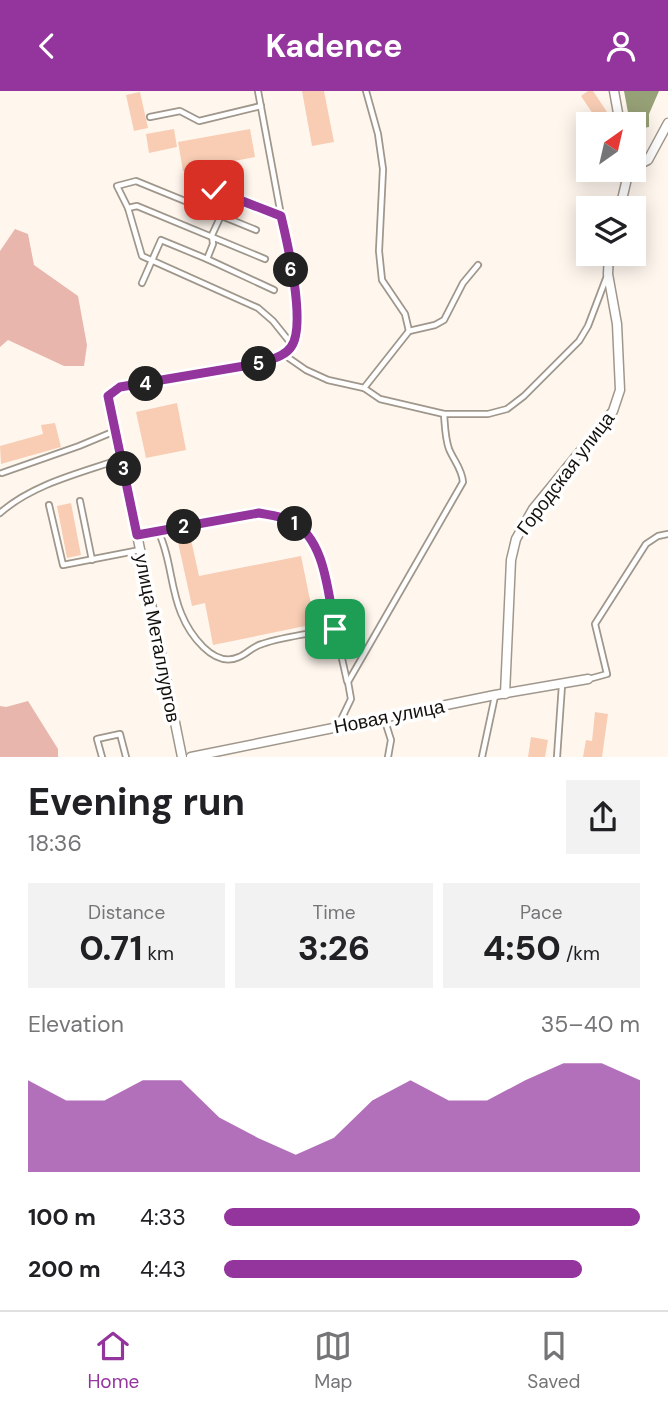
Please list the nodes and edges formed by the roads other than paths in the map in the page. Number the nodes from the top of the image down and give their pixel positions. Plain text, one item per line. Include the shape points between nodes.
1 (258, 91) edge
2 (366, 91) edge
3 (614, 91) edge
4 (261, 106) junction
5 (618, 112) edge
6 (150, 117) dead end
7 (667, 126) edge
8 (646, 161) edge
9 (214, 190) dead end
10 (230, 195) junction
11 (128, 208) junction
12 (221, 215) junction
13 (281, 216) junction
14 (256, 230) dead end
15 (212, 235) junction
16 (206, 259) junction
17 (265, 259) dead end
18 (152, 260) junction
19 (478, 265) dead end
20 (608, 266) edge
21 (608, 274) junction
22 (142, 283) dead end
23 (274, 290) dead end
24 (409, 331) junction
25 (292, 346) junction
26 (283, 354) junction
27 (364, 388) junction
28 (108, 396) joint
29 (444, 414) junction
30 (116, 431) junction
31 (122, 459) junction
32 (2, 473) edge
33 (80, 501) dead end
34 (49, 505) dead end
35 (0, 513) edge
36 (158, 531) junction
37 (668, 534) edge
38 (137, 535) junction
39 (140, 551) junction
40 (92, 560) junction
41 (335, 629) junction
42 (588, 679) joint
43 (348, 683) junction
44 (563, 684) junction
45 (500, 694) junction
46 (384, 717) junction
47 (338, 726) junction
48 (102, 757) edge
49 (126, 757) edge
50 (182, 757) edge
51 (191, 757) edge
52 (388, 757) edge
53 (482, 757) edge
54 (556, 757) edge

1 - 4 lane
2 - 24 lane via 383,169 382,280 405,314
3 - 5 street
4 - 6 lane via 199,121 180,111
4 - 13 lane
7 - 8 street
9 - 10 lane
10 - 12 lane
10 - 13 lane
11 - 12 lane via 117,186 136,181
11 - 15 lane via 137,206
11 - 18 lane via 142,256
12 - 14 lane
12 - 15 lane
13 - 25 lane via 296,296 297,331
15 - 16 lane
15 - 17 lane
16 - 18 lane via 161,240
16 - 23 lane
18 - 22 lane
18 - 25 lane via 258,308
19 - 24 lane via 444,320
20 - 21 street, Городская улица
21 - 29 lane via 579,341 524,396 507,409 488,414
21 - 45 street, Городская улица via 617,324 620,390 613,411 554,482 516,539
24 - 27 lane
25 - 26 lane
26 - 27 lane via 328,380
26 - 28 lane via 262,363 120,387
27 - 29 lane via 380,399
28 - 30 street, улица Металлургов
29 - 43 lane via 446,437 463,482
30 - 31 street, улица Металлургов
30 - 32 lane
31 - 35 lane via 30,493
31 - 38 street, улица Металлургов
33 - 40 lane
34 - 40 lane via 63,565
36 - 38 lane
36 - 41 lane via 259,513 293,521 310,539 320,560
36 - 41 lane via 180,612 193,636 218,658 238,658 260,644
37 - 42 lane via 646,544 596,624 607,674
38 - 39 street, улица Металлургов
39 - 40 lane
39 - 50 street, улица Металлургов
41 - 43 lane
42 - 44 street, Новая улица
43 - 47 lane via 351,699
44 - 45 street, Новая улица
44 - 54 lane
45 - 46 street, Новая улица
45 - 53 lane
46 - 47 street, Новая улица
46 - 52 lane via 391,740
47 - 51 street, Новая улица
48 - 49 lane via 97,739 120,734

